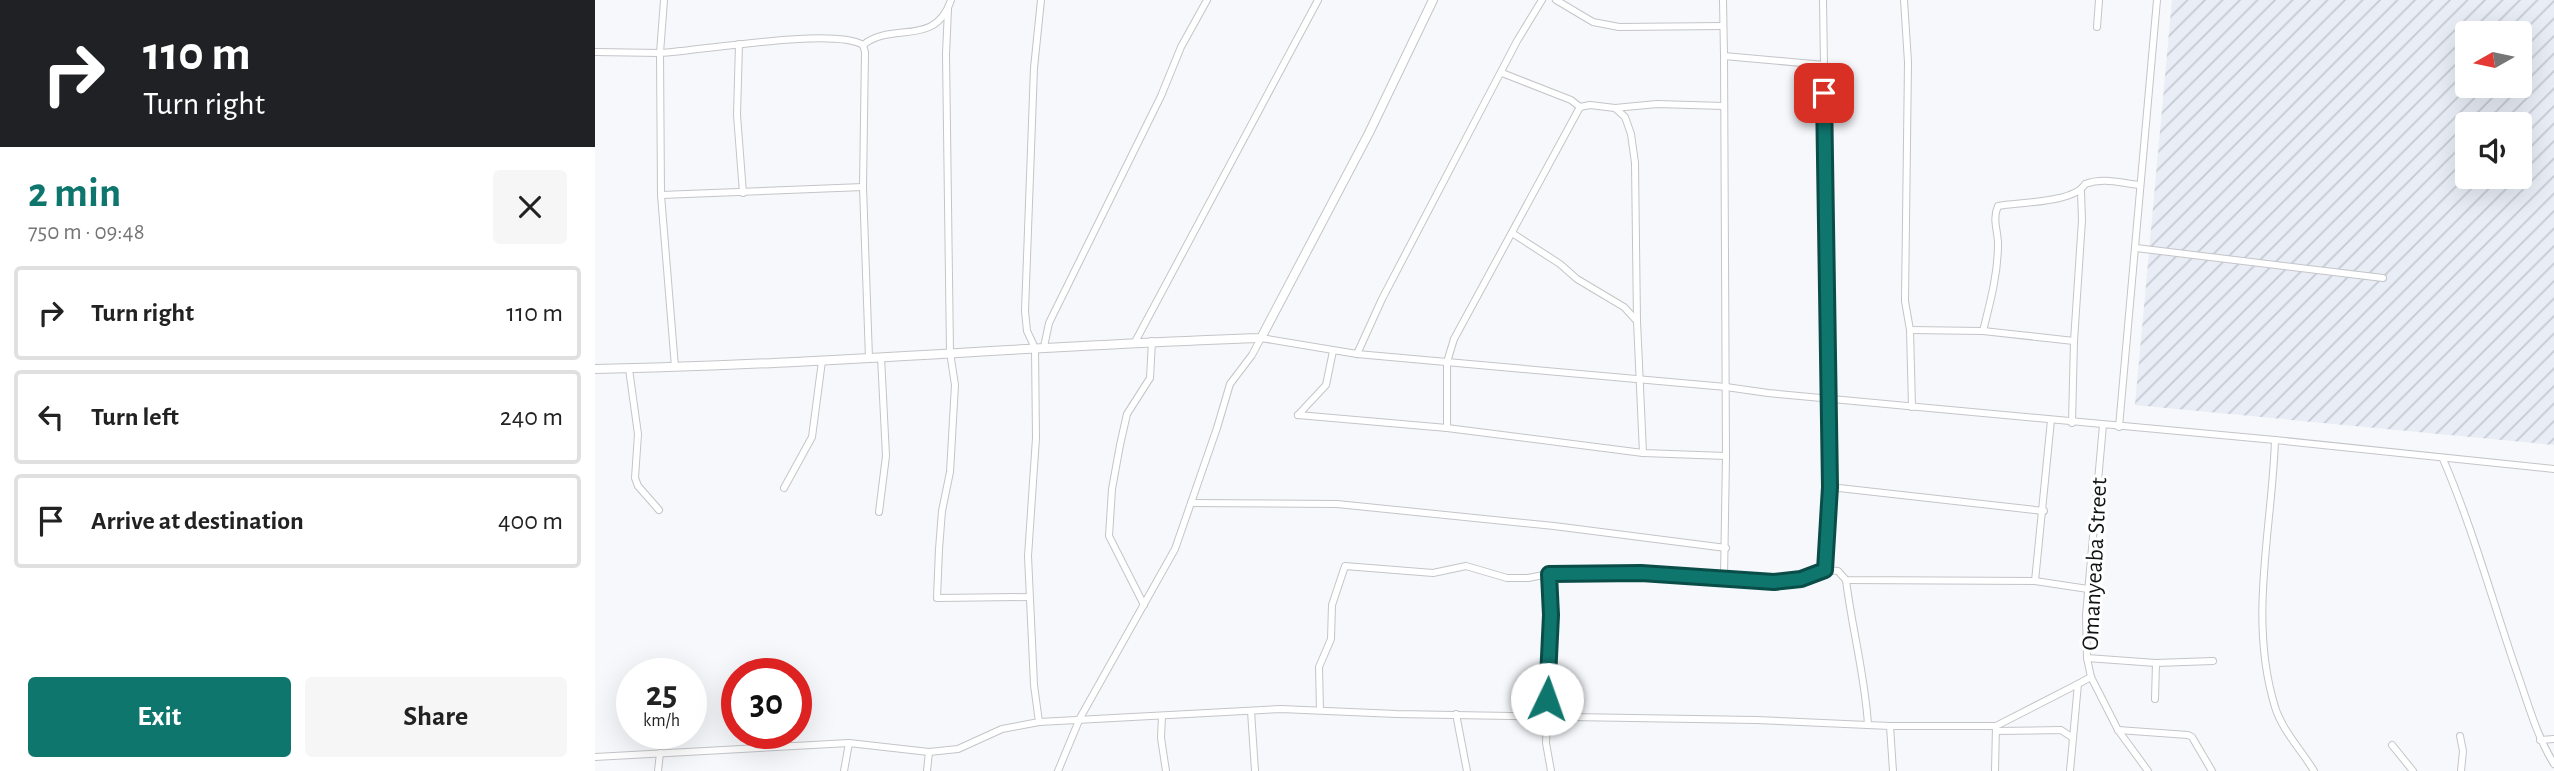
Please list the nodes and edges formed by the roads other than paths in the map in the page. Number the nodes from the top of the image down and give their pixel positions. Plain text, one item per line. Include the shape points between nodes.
1 (664, 0) edge
2 (951, 0) edge
3 (1041, 0) edge
4 (1318, 0) edge
5 (1433, 0) edge
6 (1542, 0) edge
7 (1556, 0) edge
8 (1723, 0) edge
9 (1823, 0) edge
10 (1904, 0) edge
11 (2099, 0) edge
12 (2157, 0) edge
13 (1204, 1) edge
14 (948, 9) junction
15 (1723, 26) junction
16 (2097, 27) dead end
17 (739, 44) junction
18 (863, 45) junction
19 (595, 52) edge
20 (660, 53) junction
21 (1724, 56) junction
22 (1824, 65) junction
23 (1501, 73) junction
24 (1724, 106) junction
25 (1580, 107) junction
26 (1615, 108) junction
27 (2140, 186) junction
28 (863, 187) junction
29 (2081, 192) junction
30 (743, 193) junction
31 (661, 195) junction
32 (1512, 233) junction
33 (2136, 248) junction
34 (2383, 278) dead end
35 (1637, 321) junction
36 (1910, 331) junction
37 (1983, 331) junction
38 (1261, 338) junction
39 (1151, 341) junction
40 (2074, 341) junction
41 (1135, 342) junction
42 (1039, 348) junction
43 (1333, 351) junction
44 (950, 352) junction
45 (1357, 354) junction
46 (881, 357) junction
47 (869, 358) junction
48 (822, 361) junction
49 (1447, 362) junction
50 (675, 367) junction
51 (595, 369) edge
52 (629, 369) junction
53 (1641, 379) junction
54 (1726, 387) junction
55 (1829, 399) junction
56 (1912, 407) junction
57 (2051, 419) junction
58 (2072, 423) junction
59 (2103, 425) junction
60 (2119, 426) junction
61 (1447, 428) junction
62 (2275, 440) junction
63 (1643, 453) junction
64 (1726, 456) junction
65 (2443, 459) junction
66 (2554, 469) edge
67 (1830, 487) junction
68 (784, 488) dead end
69 (1191, 503) junction
70 (659, 510) dead end
71 (2044, 511) junction
72 (879, 512) dead end
73 (1725, 548) junction
74 (1825, 570) junction
75 (1549, 574) junction
76 (1724, 578) junction
77 (1846, 580) junction
78 (2035, 582) junction
79 (2088, 589) junction
80 (1029, 597) junction
81 (1144, 605) junction
82 (2087, 658) junction
83 (2213, 661) dead end
84 (2156, 663) junction
85 (2091, 677) junction
86 (2078, 684) junction
87 (2155, 698) dead end
88 (1321, 710) junction
89 (1251, 711) junction
90 (1456, 714) junction
91 (1161, 716) junction
92 (1080, 718) junction
93 (1546, 718) junction
94 (1039, 722) junction
95 (1868, 724) junction
96 (1890, 726) junction
97 (1996, 729) junction
98 (2118, 730) junction
99 (2460, 736) dead end
100 (2073, 738) junction
101 (2554, 739) edge
102 (2540, 740) junction
103 (849, 743) junction
104 (2392, 745) dead end
105 (929, 752) junction
106 (660, 753) junction
107 (595, 757) edge
108 (2554, 764) edge
109 (658, 771) edge
110 (844, 771) edge
111 (927, 771) edge
112 (1058, 771) edge
113 (1166, 771) edge
114 (1255, 771) edge
115 (1467, 771) edge
116 (1551, 771) edge
117 (1893, 771) edge
118 (1996, 771) edge
119 (2070, 771) edge
120 (2148, 771) edge
121 (2212, 771) edge
122 (2314, 771) edge
123 (2413, 771) edge
124 (2461, 771) edge

1 - 20 street
2 - 14 street
3 - 42 street via 1025,311 1027,331
4 - 41 street
5 - 38 street
6 - 23 street
7 - 15 street via 1593,22 1619,27
8 - 15 street
9 - 22 street
10 - 36 street via 1908,62 1905,301
11 - 16 street
12 - 27 street
13 - 42 street
14 - 18 street via 924,30 878,36
14 - 44 street
15 - 21 street
17 - 18 street via 828,39
17 - 20 street
17 - 30 street via 737,115
18 - 28 street
19 - 20 street
20 - 31 street
21 - 22 street
21 - 24 street
22 - 55 street
23 - 25 street
23 - 45 street
24 - 26 street
24 - 54 street
25 - 26 street
25 - 32 street
26 - 35 street via 1627,122 1635,163
27 - 29 street via 2102,178 2085,184
27 - 33 street
28 - 30 street
28 - 47 street
29 - 37 street via 1998,206 1994,285
29 - 40 street
30 - 31 street
31 - 50 street
32 - 35 street via 1624,307
32 - 49 street via 1454,339
33 - 34 street
33 - 60 street
35 - 53 street
36 - 37 street
36 - 56 street
37 - 40 street
38 - 39 street
38 - 43 street
38 - 69 street via 1230,384
39 - 41 street
39 - 81 street via 1150,378 1127,414 1109,522 1109,538
40 - 58 street
41 - 42 street
42 - 44 street
42 - 80 street
43 - 45 street
43 - 61 street via 1326,385 1298,415
44 - 46 street
44 - 80 street via 955,385 937,598
45 - 49 street
46 - 47 street
46 - 72 street via 886,456
47 - 48 street
48 - 50 street
48 - 68 street via 812,437
49 - 53 street
49 - 61 street
50 - 52 street
51 - 52 street
52 - 70 street via 638,434 635,478
53 - 54 street
53 - 63 street
54 - 55 street
54 - 64 street
55 - 56 street
55 - 67 street
56 - 57 street
57 - 58 street
57 - 71 street
58 - 59 street
59 - 60 street
59 - 79 street, Omanyeaba Street
60 - 62 street
61 - 63 street
62 - 65 street
62 - 122 street via 2261,591 2264,641 2276,708
63 - 64 street
64 - 73 street
65 - 66 street
65 - 102 street
67 - 71 street
67 - 74 street
69 - 73 street via 1336,504
69 - 81 street via 1175,549
71 - 78 street
73 - 76 street
74 - 76 street via 1787,582
74 - 77 street via 1838,571
75 - 76 street
75 - 88 street via 1507,578 1466,566 1433,573 1345,566 1332,605 1330,642 1319,667
75 - 93 street
77 - 78 street
77 - 95 street
78 - 79 street
79 - 82 street, Omanyeaba Street
80 - 94 street
81 - 92 street
82 - 84 street
82 - 85 street, Omanyeaba Street
83 - 84 street
84 - 87 street
85 - 86 street
85 - 98 street, Omanyeaba Street
86 - 97 street
86 - 100 street
88 - 89 street
88 - 90 street
89 - 91 street
89 - 114 street
90 - 93 street
90 - 115 street
91 - 92 street
91 - 113 street
92 - 94 street
92 - 112 street
93 - 95 street
93 - 116 street
94 - 105 street via 1002,729 958,749
95 - 96 street
96 - 97 street
96 - 117 street
97 - 100 street via 2061,730
97 - 118 street
98 - 120 street, Omanyeaba Street
98 - 121 street via 2188,735
99 - 124 street
100 - 119 street
101 - 102 street
102 - 108 street
103 - 105 street
103 - 106 street
103 - 110 street
104 - 123 street
105 - 111 street
106 - 107 street
106 - 109 street

